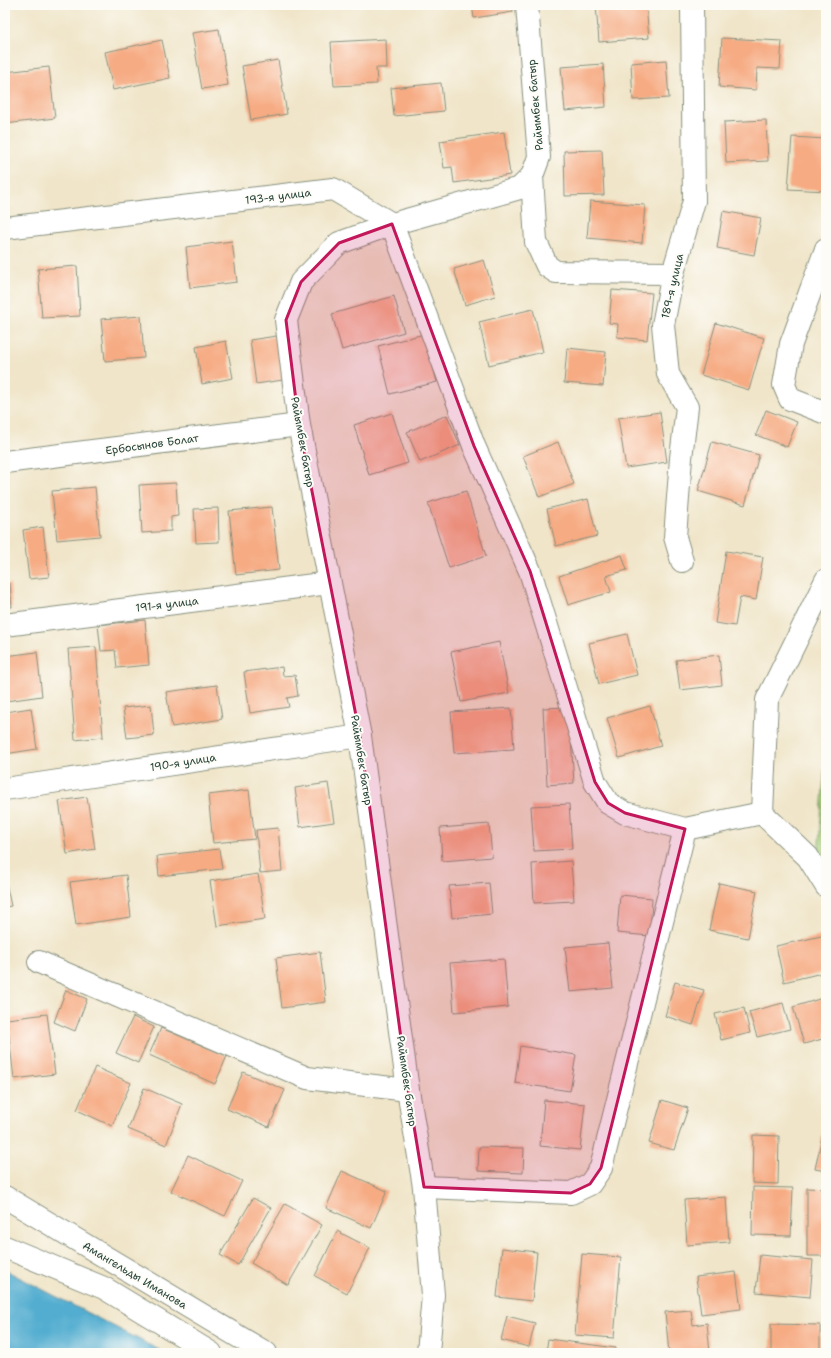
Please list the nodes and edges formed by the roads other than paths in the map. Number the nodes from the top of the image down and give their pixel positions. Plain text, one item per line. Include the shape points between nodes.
1 (527, 5) edge
2 (692, 5) edge
3 (532, 176) junction
4 (392, 224) junction
5 (5, 228) edge
6 (826, 249) edge
7 (673, 273) junction
8 (826, 413) edge
9 (299, 425) junction
10 (5, 462) edge
11 (682, 561) dead end
12 (826, 580) edge
13 (329, 583) junction
14 (5, 625) edge
15 (360, 736) junction
16 (5, 789) edge
17 (762, 813) junction
18 (685, 829) junction
19 (826, 886) edge
20 (39, 962) dead end
21 (408, 1090) junction
22 (424, 1187) junction
23 (5, 1197) edge
24 (5, 1247) edge
25 (211, 1353) edge
26 (266, 1353) edge
27 (428, 1353) edge

1 - 3 street, Райымбек батыр via 539,157
2 - 7 street, 189-я улица via 694,201
3 - 4 street via 520,188
3 - 7 street, Райымбек батыр via 536,242 547,266 556,272
4 - 5 street, 193-я улица via 333,189
4 - 9 street, Райымбек батыр via 339,243 301,282 286,320
4 - 18 street via 474,446 530,570 595,782 608,803 625,814
6 - 8 street via 791,344 784,386 790,399
7 - 11 street, 189-я улица via 663,325 668,374 687,407 675,537
9 - 10 street, Ербосынов Болат
9 - 13 street, Райымбек батыр
12 - 17 street via 767,700
13 - 14 street, 191-я улица
13 - 15 street, Райымбек батыр
15 - 16 street, 190-я улица
15 - 21 street, Райымбек батыр
17 - 18 street
17 - 19 street via 808,857
18 - 22 street via 601,1168 590,1184 571,1193
20 - 21 street via 307,1078
21 - 22 street, Райымбек батыр
22 - 27 street, Райымбек батыр via 433,1294
23 - 26 street, Амангельды Иманова
24 - 25 street via 104,1288

